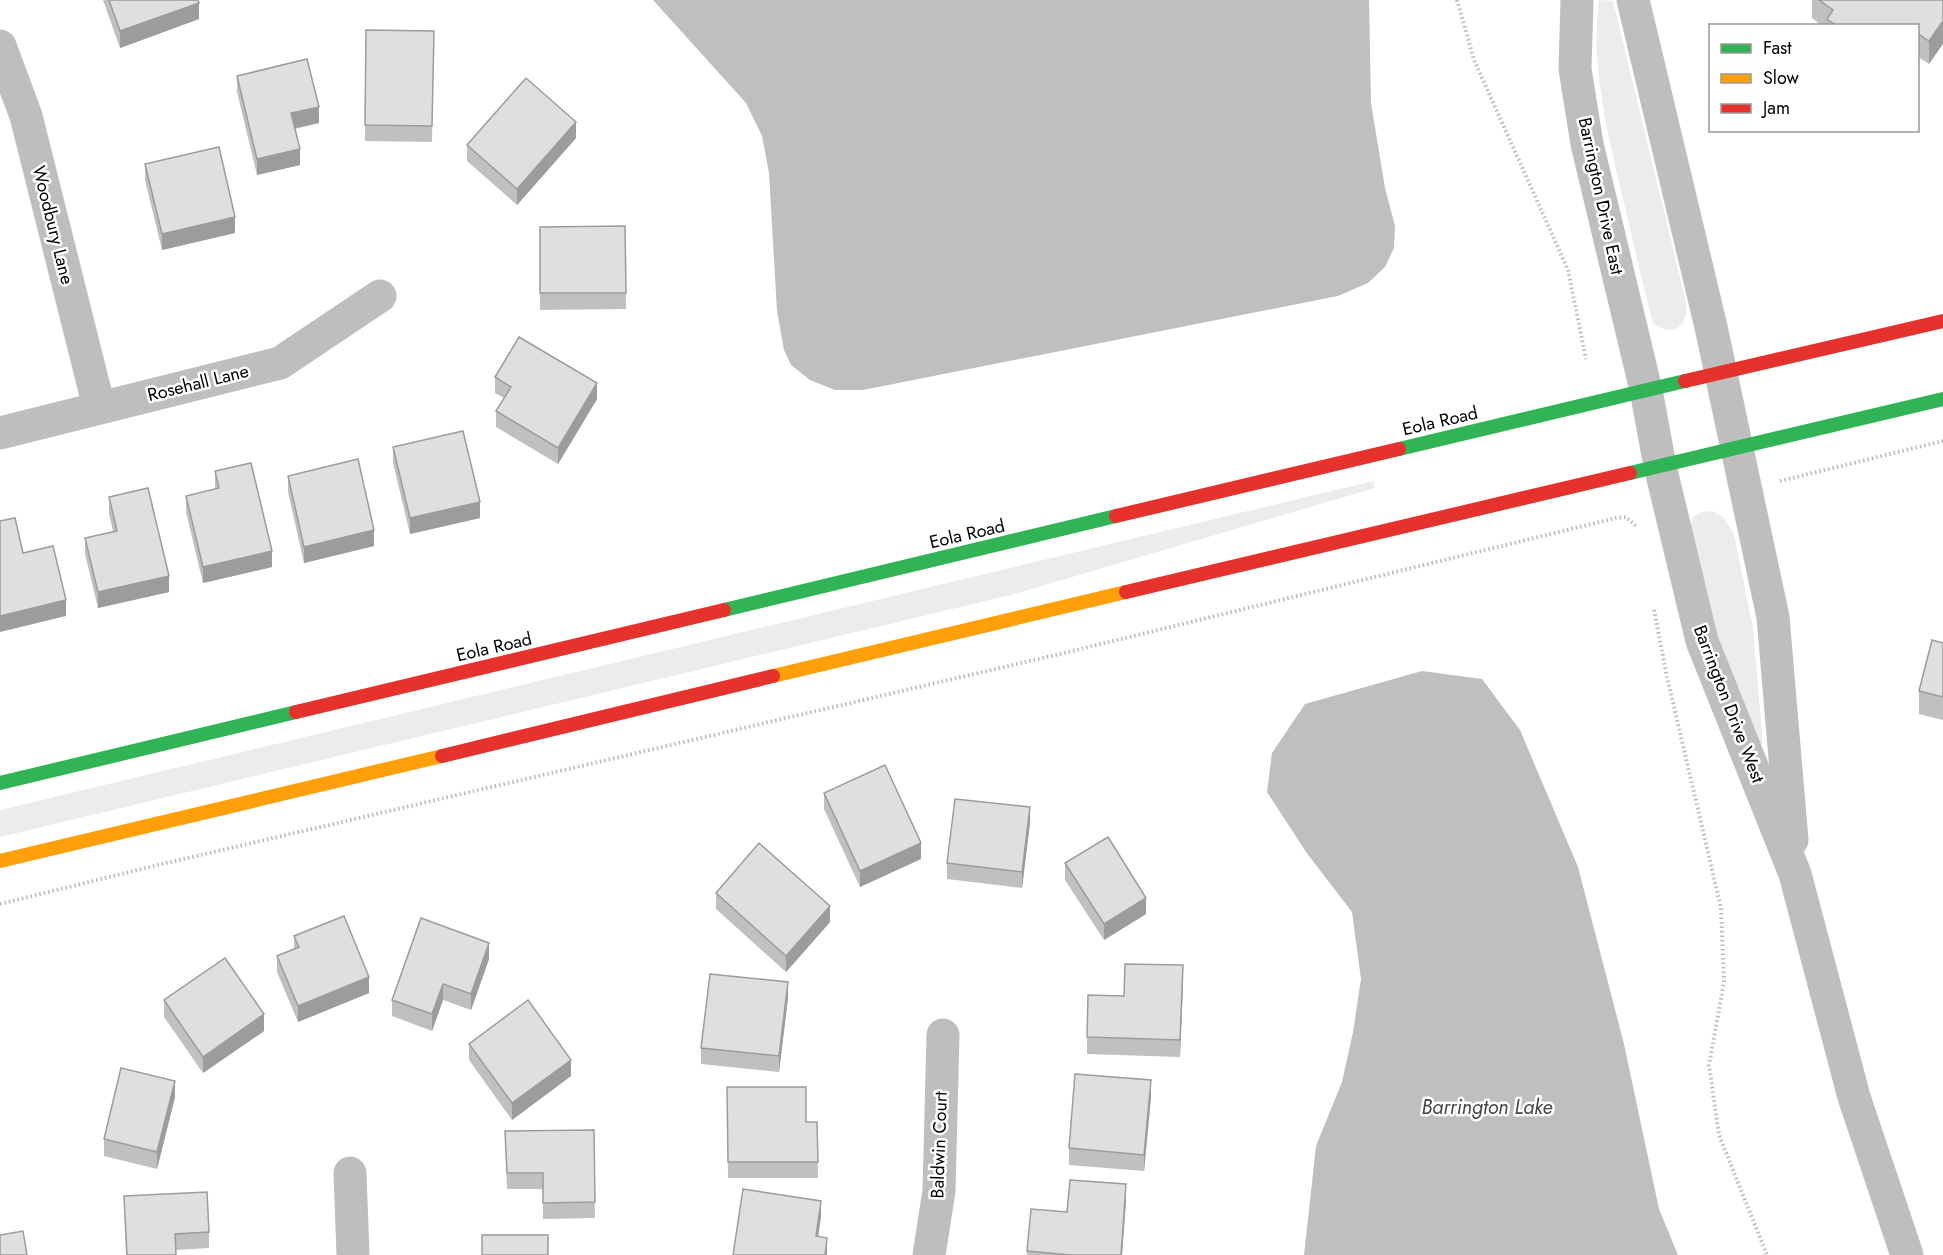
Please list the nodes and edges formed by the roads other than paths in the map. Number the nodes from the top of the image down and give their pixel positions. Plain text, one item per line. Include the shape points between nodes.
1 (1577, 0) edge
2 (1634, 0) edge
3 (0, 46) edge
4 (380, 296) dead end
5 (1943, 321) edge
6 (1721, 374) junction
7 (1646, 390) junction
8 (1943, 399) edge
9 (99, 407) junction
10 (0, 433) edge
11 (1737, 448) junction
12 (1660, 466) junction
13 (0, 783) edge
14 (0, 861) edge
15 (1795, 874) junction
16 (943, 1035) dead end
17 (350, 1173) dead end
18 (352, 1255) edge
19 (929, 1255) edge
20 (1907, 1255) edge

1 - 7 street, Barrington Drive East via 1575,69 1587,144
2 - 6 street
3 - 9 street, Woodbury Lane via 26,116
4 - 9 street, Rosehall Lane via 280,363
5 - 6 street, Eola Road
6 - 7 street, Eola Road
6 - 11 street, Barrington Drive West
7 - 12 street, Barrington Drive West
7 - 13 street, Eola Road
8 - 11 street
9 - 10 street, Rosehall Lane
11 - 12 street
11 - 15 street, Barrington Drive West via 1773,617
12 - 14 street
12 - 15 street, Barrington Drive West via 1702,640
15 - 20 street, Barrington Drive West via 1854,1097
16 - 19 street, Baldwin Court via 939,1191
17 - 18 street

